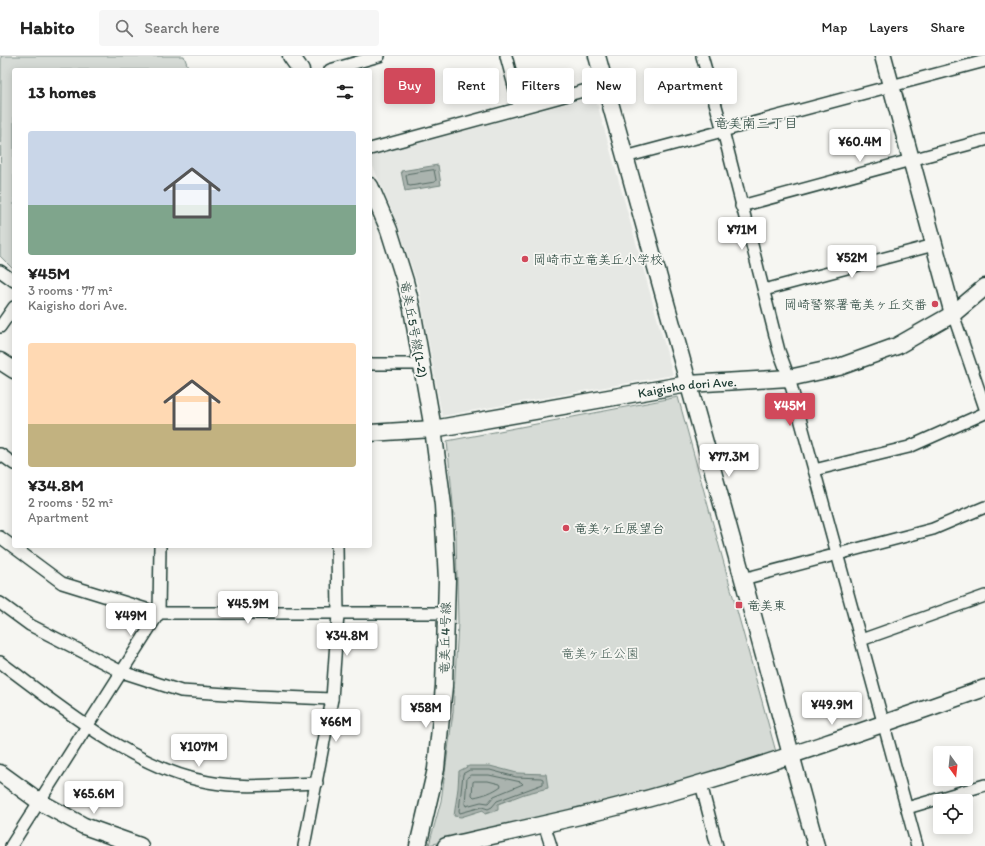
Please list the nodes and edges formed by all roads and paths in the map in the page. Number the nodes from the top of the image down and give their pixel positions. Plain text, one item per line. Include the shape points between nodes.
1 (291, 56) edge
2 (379, 56) edge
3 (506, 56) edge
4 (597, 56) edge
5 (702, 56) edge
6 (883, 56) edge
7 (981, 60) edge
8 (300, 68) edge
9 (337, 68) edge
10 (600, 68) edge
11 (891, 86) junction
12 (582, 91) edge
13 (610, 104) edge
14 (520, 108) junction
15 (723, 131) junction
16 (985, 140) edge
17 (372, 148) edge
18 (625, 157) junction
19 (912, 161) junction
20 (372, 191) edge
21 (741, 206) junction
22 (934, 245) junction
23 (0, 271) edge
24 (12, 280) edge
25 (985, 287) edge
26 (764, 290) junction
27 (12, 310) edge
28 (953, 314) junction
29 (0, 327) edge
30 (0, 361) edge
31 (372, 364) edge
32 (422, 364) junction
33 (12, 369) edge
34 (789, 378) junction
35 (688, 384) junction
36 (985, 408) edge
37 (985, 413) edge
38 (433, 429) junction
39 (372, 433) edge
40 (0, 454) edge
41 (12, 463) edge
42 (814, 470) junction
43 (985, 507) edge
44 (0, 537) edge
45 (12, 546) edge
46 (15, 548) edge
47 (160, 548) edge
48 (337, 548) edge
49 (838, 555) junction
50 (743, 580) junction
51 (985, 596) edge
52 (0, 603) edge
53 (446, 613) junction
54 (159, 614) junction
55 (338, 614) junction
56 (861, 640) junction
57 (0, 662) edge
58 (122, 672) junction
59 (985, 688) edge
60 (332, 699) junction
61 (883, 724) junction
62 (87, 726) junction
63 (791, 755) junction
64 (0, 773) edge
65 (317, 783) junction
66 (701, 784) junction
67 (985, 785) edge
68 (40, 802) junction
69 (906, 808) junction
70 (544, 824) junction
71 (11, 846) edge
72 (140, 846) edge
73 (304, 846) edge
74 (418, 846) edge
75 (446, 846) edge
76 (551, 846) edge
77 (717, 846) edge
78 (816, 846) edge
79 (917, 846) edge

1 - 8 street
2 - 9 street
3 - 14 street
4 - 10 street
5 - 15 street
6 - 11 street
7 - 11 street
11 - 15 street
11 - 19 street
12 - 14 street
13 - 18 street
14 - 17 street
15 - 18 street
15 - 21 street
16 - 19 street
18 - 35 street
19 - 21 street
19 - 22 street
20 - 32 street, 竜美丘5号線(1-2) via 389,230 405,281
21 - 26 street
22 - 26 street
22 - 28 street
23 - 24 street
25 - 28 street, Kaigisho dori Ave.
26 - 34 street
27 - 29 street
28 - 34 street, Kaigisho dori Ave. via 897,346 839,367
28 - 36 street
30 - 33 street
31 - 32 street
32 - 38 street, 竜美丘5号線(1-2)
34 - 35 street, Kaigisho dori Ave.
34 - 42 street
35 - 38 street, Kaigisho dori Ave.
35 - 50 street
37 - 42 street via 909,447
38 - 39 street, Kaigisho dori Ave.
38 - 53 street, 竜美丘4号線 via 443,505
40 - 41 street
42 - 49 street
43 - 49 street via 933,529
44 - 45 street
46 - 54 street via 62,583
47 - 54 street
48 - 55 street
49 - 50 street
49 - 56 street
50 - 63 street
51 - 56 street
52 - 58 street via 30,625
53 - 55 street
53 - 74 street, 竜美丘4号線 via 444,686 436,769
54 - 55 street
54 - 58 street
55 - 60 street
56 - 61 street
57 - 62 street
58 - 60 street via 181,691
58 - 62 street
59 - 61 street
60 - 65 street
61 - 63 street
61 - 69 street
62 - 65 street via 143,760 178,774 208,782 246,786
62 - 68 street
63 - 66 street
63 - 78 street
64 - 68 street
65 - 73 street
66 - 70 street
66 - 77 street
67 - 69 street
68 - 71 street
68 - 72 street via 84,826
69 - 79 street
70 - 75 street
70 - 76 street

